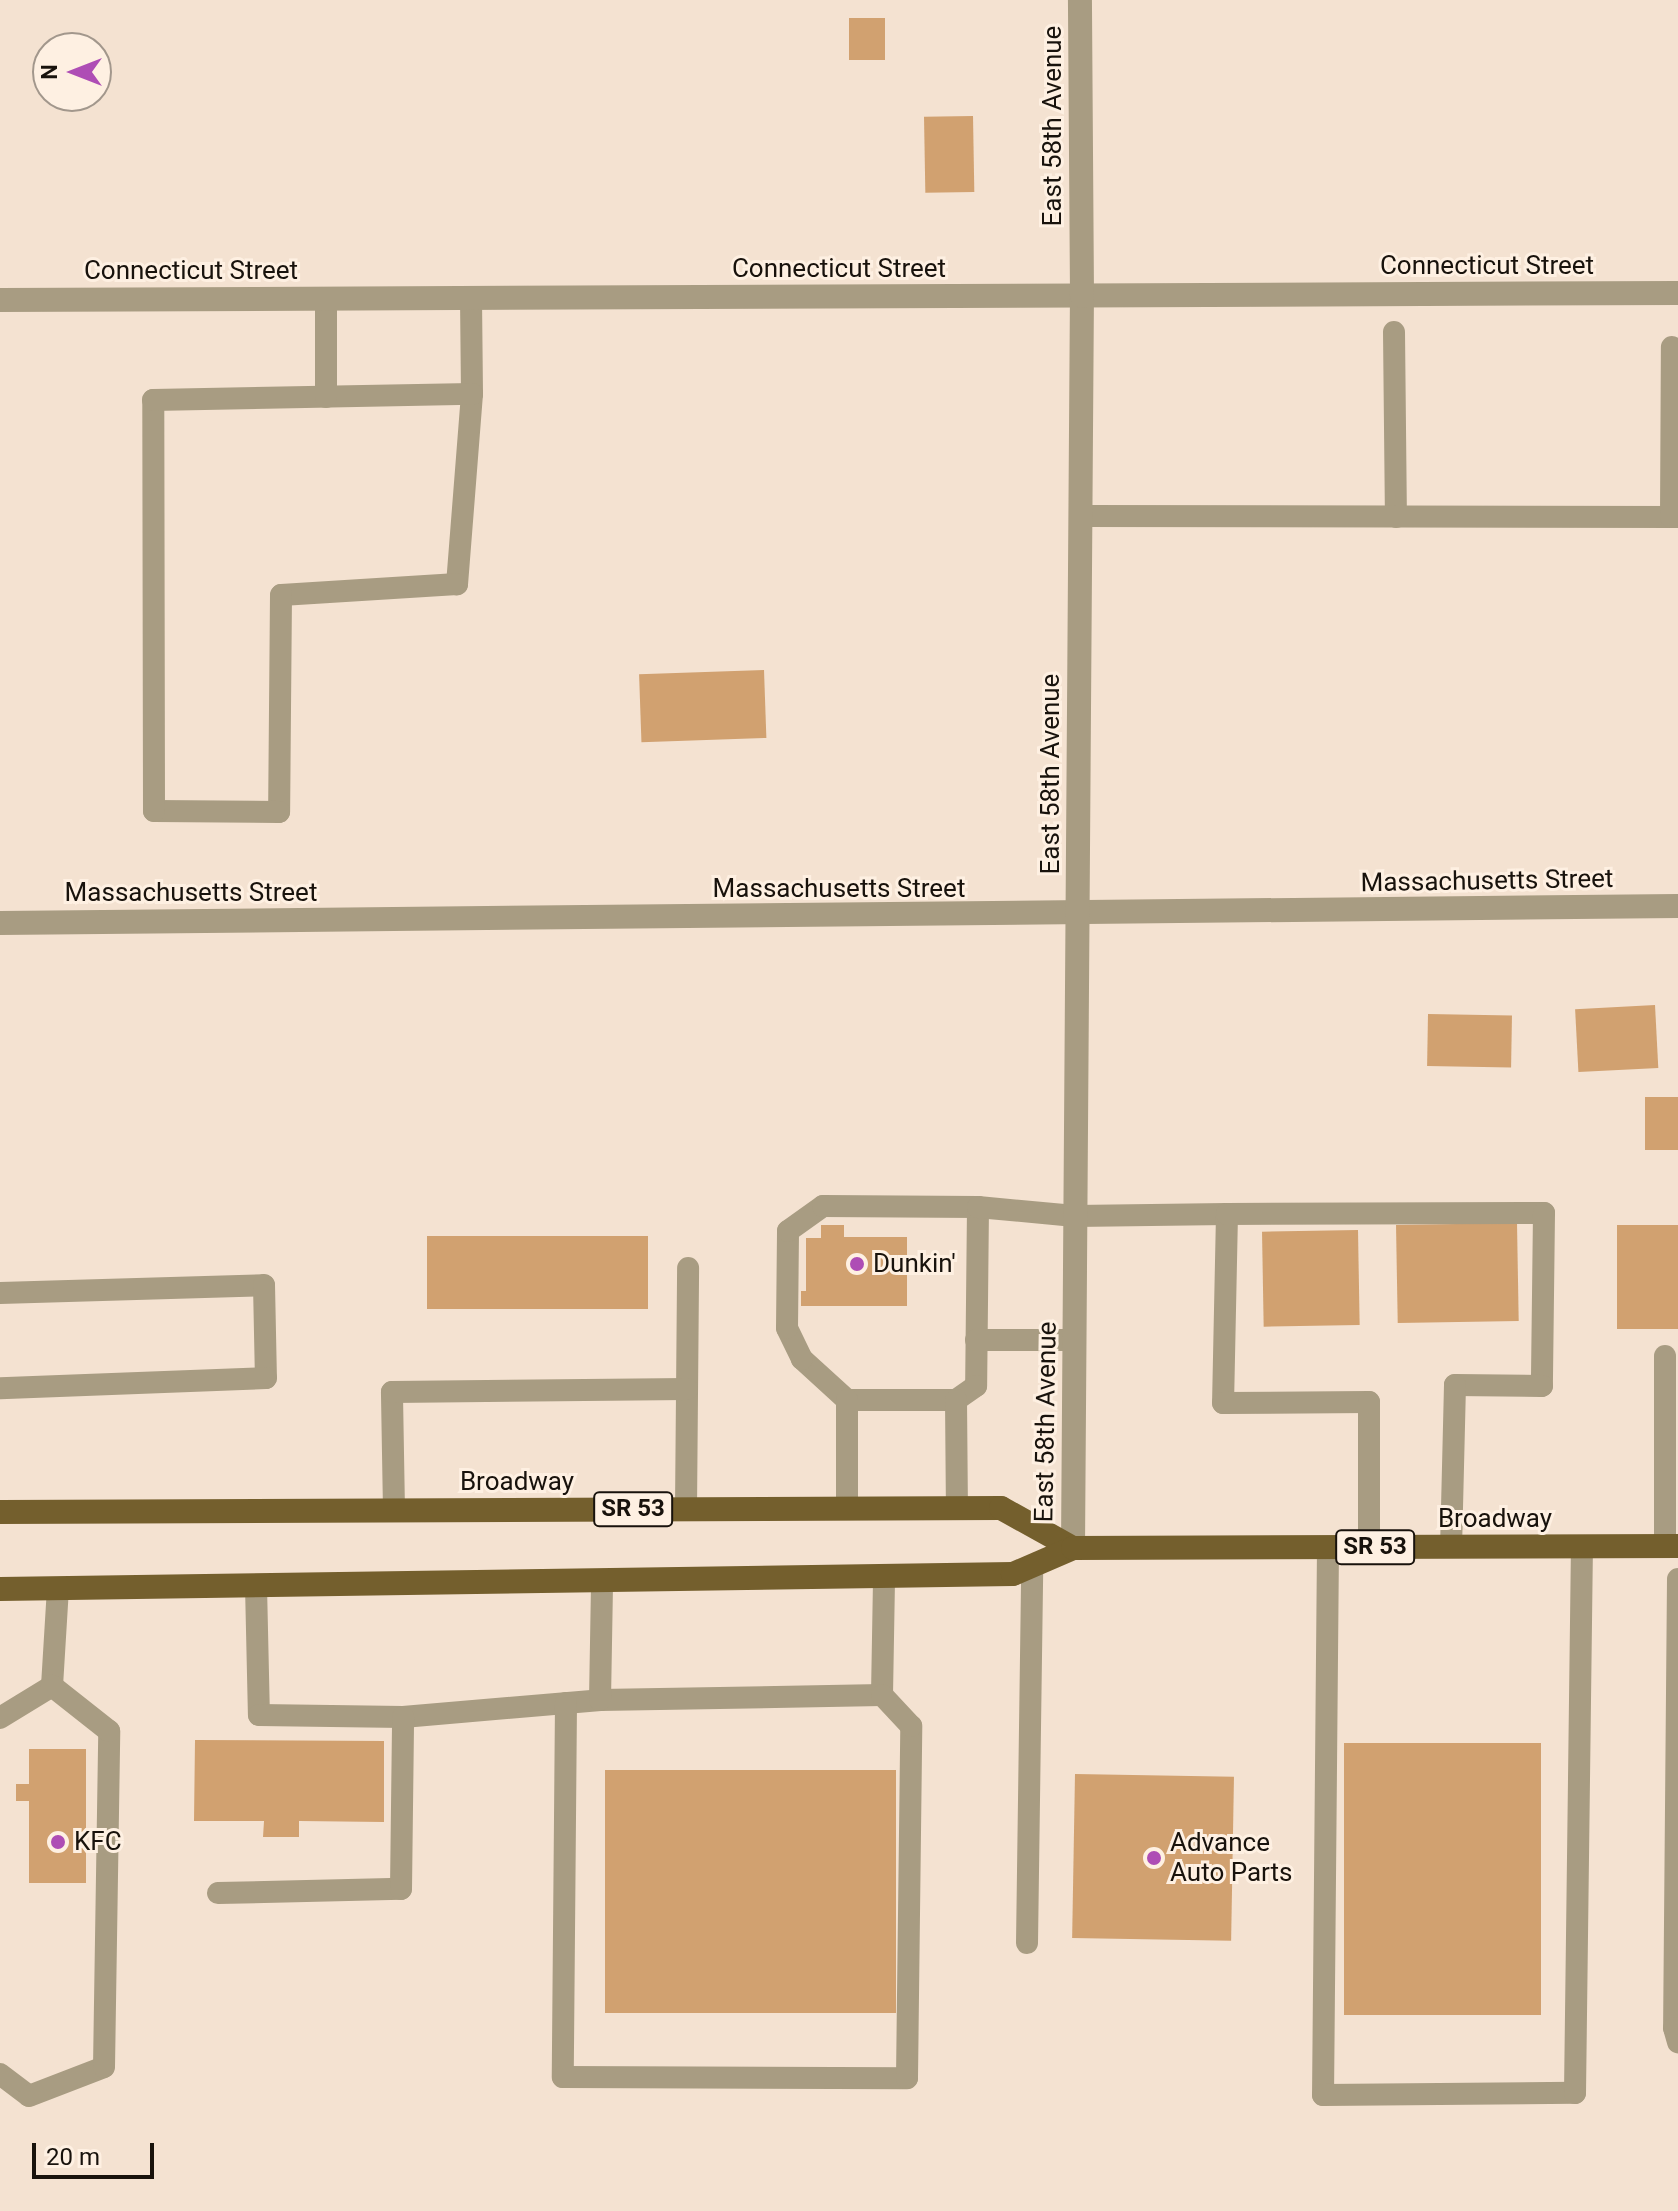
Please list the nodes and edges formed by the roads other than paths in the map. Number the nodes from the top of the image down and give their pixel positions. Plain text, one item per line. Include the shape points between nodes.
1 (1080, 0) edge
2 (1678, 293) edge
3 (1082, 296) junction
4 (471, 298) junction
5 (326, 299) junction
6 (0, 300) edge
7 (1394, 332) dead end
8 (1672, 347) dead end
9 (472, 394) junction
10 (326, 397) junction
11 (1081, 516) junction
12 (1396, 517) junction
13 (1675, 517) edge
14 (1678, 906) edge
15 (1078, 915) junction
16 (0, 923) edge
17 (978, 1207) junction
18 (1227, 1214) junction
19 (1075, 1216) junction
20 (688, 1268) dead end
21 (0, 1293) edge
22 (976, 1340) junction
23 (1075, 1340) junction
24 (1665, 1356) dead end
25 (0, 1388) edge
26 (687, 1389) junction
27 (847, 1400) junction
28 (956, 1400) junction
29 (686, 1509) junction
30 (847, 1509) junction
31 (957, 1509) junction
32 (394, 1510) junction
33 (0, 1512) edge
34 (1671, 1546) edge
35 (1328, 1547) junction
36 (1369, 1547) junction
37 (1451, 1547) junction
38 (1582, 1547) junction
39 (1073, 1548) junction
40 (1032, 1566) junction
41 (884, 1578) junction
42 (1678, 1579) edge
43 (602, 1581) junction
44 (256, 1586) junction
45 (0, 1589) edge
46 (58, 1589) junction
47 (52, 1686) junction
48 (882, 1695) junction
49 (600, 1700) junction
50 (566, 1703) junction
51 (1678, 1714) edge
52 (403, 1717) junction
53 (0, 1718) edge
54 (218, 1893) dead end
55 (1027, 1943) dead end
56 (1678, 2042) edge
57 (0, 2074) edge

1 - 3 street, East 58th Avenue
2 - 3 street, Connecticut Street
3 - 4 street, Connecticut Street
3 - 11 street, East 58th Avenue
4 - 5 street, Connecticut Street
4 - 9 lane
5 - 6 street, Connecticut Street
5 - 10 lane
7 - 12 lane
8 - 13 lane
9 - 10 lane
9 - 10 lane via 457,584 281,595 279,812 154,811 153,400
11 - 12 lane
11 - 15 street, East 58th Avenue
12 - 13 lane
14 - 15 street, Massachusetts Street
15 - 16 street, Massachusetts Street
15 - 19 street, East 58th Avenue
17 - 19 lane
17 - 22 lane
17 - 27 lane via 823,1206 788,1231 787,1328 802,1359
18 - 19 lane
18 - 36 lane via 1223,1403 1369,1402
18 - 37 lane via 1544,1213 1542,1386 1455,1385
19 - 23 street, East 58th Avenue
20 - 26 lane
21 - 25 lane via 264,1285 266,1378
22 - 23 lane
22 - 28 lane via 976,1386
23 - 39 street, East 58th Avenue
24 - 34 lane
26 - 29 lane
26 - 32 lane via 392,1392
27 - 28 lane
27 - 30 lane
28 - 31 lane
29 - 30 main road, Broadway / SR 53
29 - 32 main road, Broadway / SR 53
30 - 31 main road, Broadway / SR 53
31 - 39 main road, Broadway / SR 53 via 1001,1508
32 - 33 main road, Broadway / SR 53
34 - 38 main road, Broadway / SR 53
35 - 36 main road, Broadway / SR 53
35 - 38 lane via 1323,2095 1575,2093
35 - 39 main road, Broadway / SR 53
36 - 37 main road, Broadway / SR 53
37 - 38 main road, Broadway / SR 53
39 - 40 main road, Broadway / SR 53
40 - 41 main road, Broadway / SR 53 via 1013,1574
40 - 55 lane
41 - 43 main road, Broadway / SR 53
41 - 48 lane
42 - 51 lane
43 - 44 main road, Broadway / SR 53
43 - 49 lane
44 - 46 main road, Broadway / SR 53
44 - 52 lane via 259,1715
45 - 46 main road, Broadway / SR 53
46 - 47 lane
47 - 53 lane
47 - 57 lane via 109,1731 104,2067 29,2096
48 - 49 lane
48 - 50 lane via 911,1726 907,2078 563,2077
49 - 50 lane
50 - 52 lane
51 - 56 lane
52 - 54 lane via 401,1889

